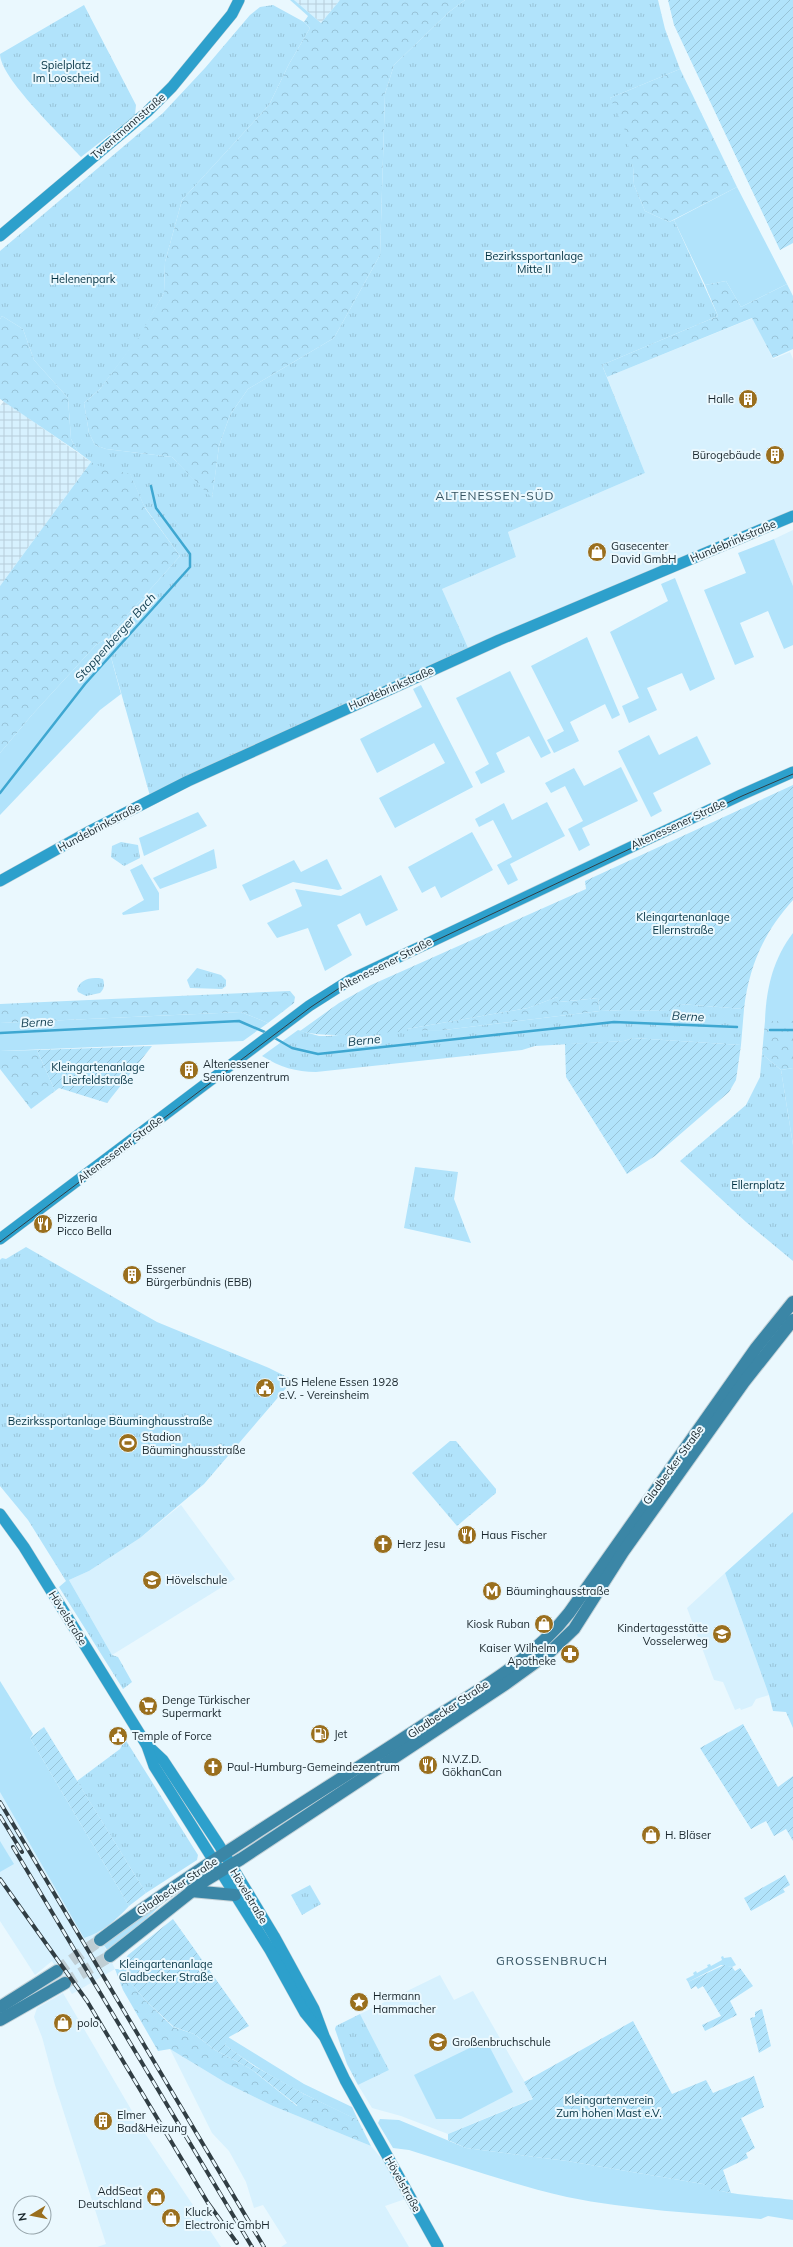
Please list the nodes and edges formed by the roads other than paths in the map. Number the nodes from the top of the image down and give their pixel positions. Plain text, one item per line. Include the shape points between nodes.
1 (239, 0) edge
2 (0, 236) edge
3 (793, 516) edge
4 (793, 772) edge
5 (0, 881) edge
6 (0, 1239) edge
7 (793, 1302) edge
8 (793, 1320) edge
9 (0, 1514) edge
10 (146, 1744) junction
11 (227, 1860) junction
12 (216, 1866) junction
13 (191, 1891) junction
14 (234, 1895) junction
15 (100, 1940) tunnel mouth
16 (110, 1956) tunnel mouth
17 (57, 1971) tunnel mouth
18 (65, 1983) tunnel mouth
19 (0, 2007) edge
20 (0, 2020) edge
21 (324, 2036) junction
22 (438, 2247) edge

1 - 2 main road, Twentmannstraße via 225,24 172,87 138,120
3 - 5 main road, Hundebrinkstraße via 499,640 195,778 88,832
4 - 6 main road, Altenessener Straße via 369,970 332,990
7 - 11 main road, Gladbecker Straße via 756,1348 554,1632 509,1668
8 - 11 main road, Gladbecker Straße via 744,1382 563,1641 507,1683
9 - 10 main road, Hövelstraße via 24,1547
10 - 11 main road, Hövelstraße via 163,1760
10 - 12 main road, Hövelstraße via 154,1766
11 - 12 main road, Gladbecker Straße
11 - 21 main road, Hövelstraße via 314,2009
12 - 13 main road, Gladbecker Straße
12 - 14 main road, Hövelstraße
12 - 15 main road, Gladbecker Straße
13 - 14 main road
13 - 16 main road, Gladbecker Straße
14 - 21 main road, Hövelstraße via 270,1950 310,2021
17 - 19 main road
18 - 20 main road
21 - 22 main road, Hövelstraße via 344,2080

